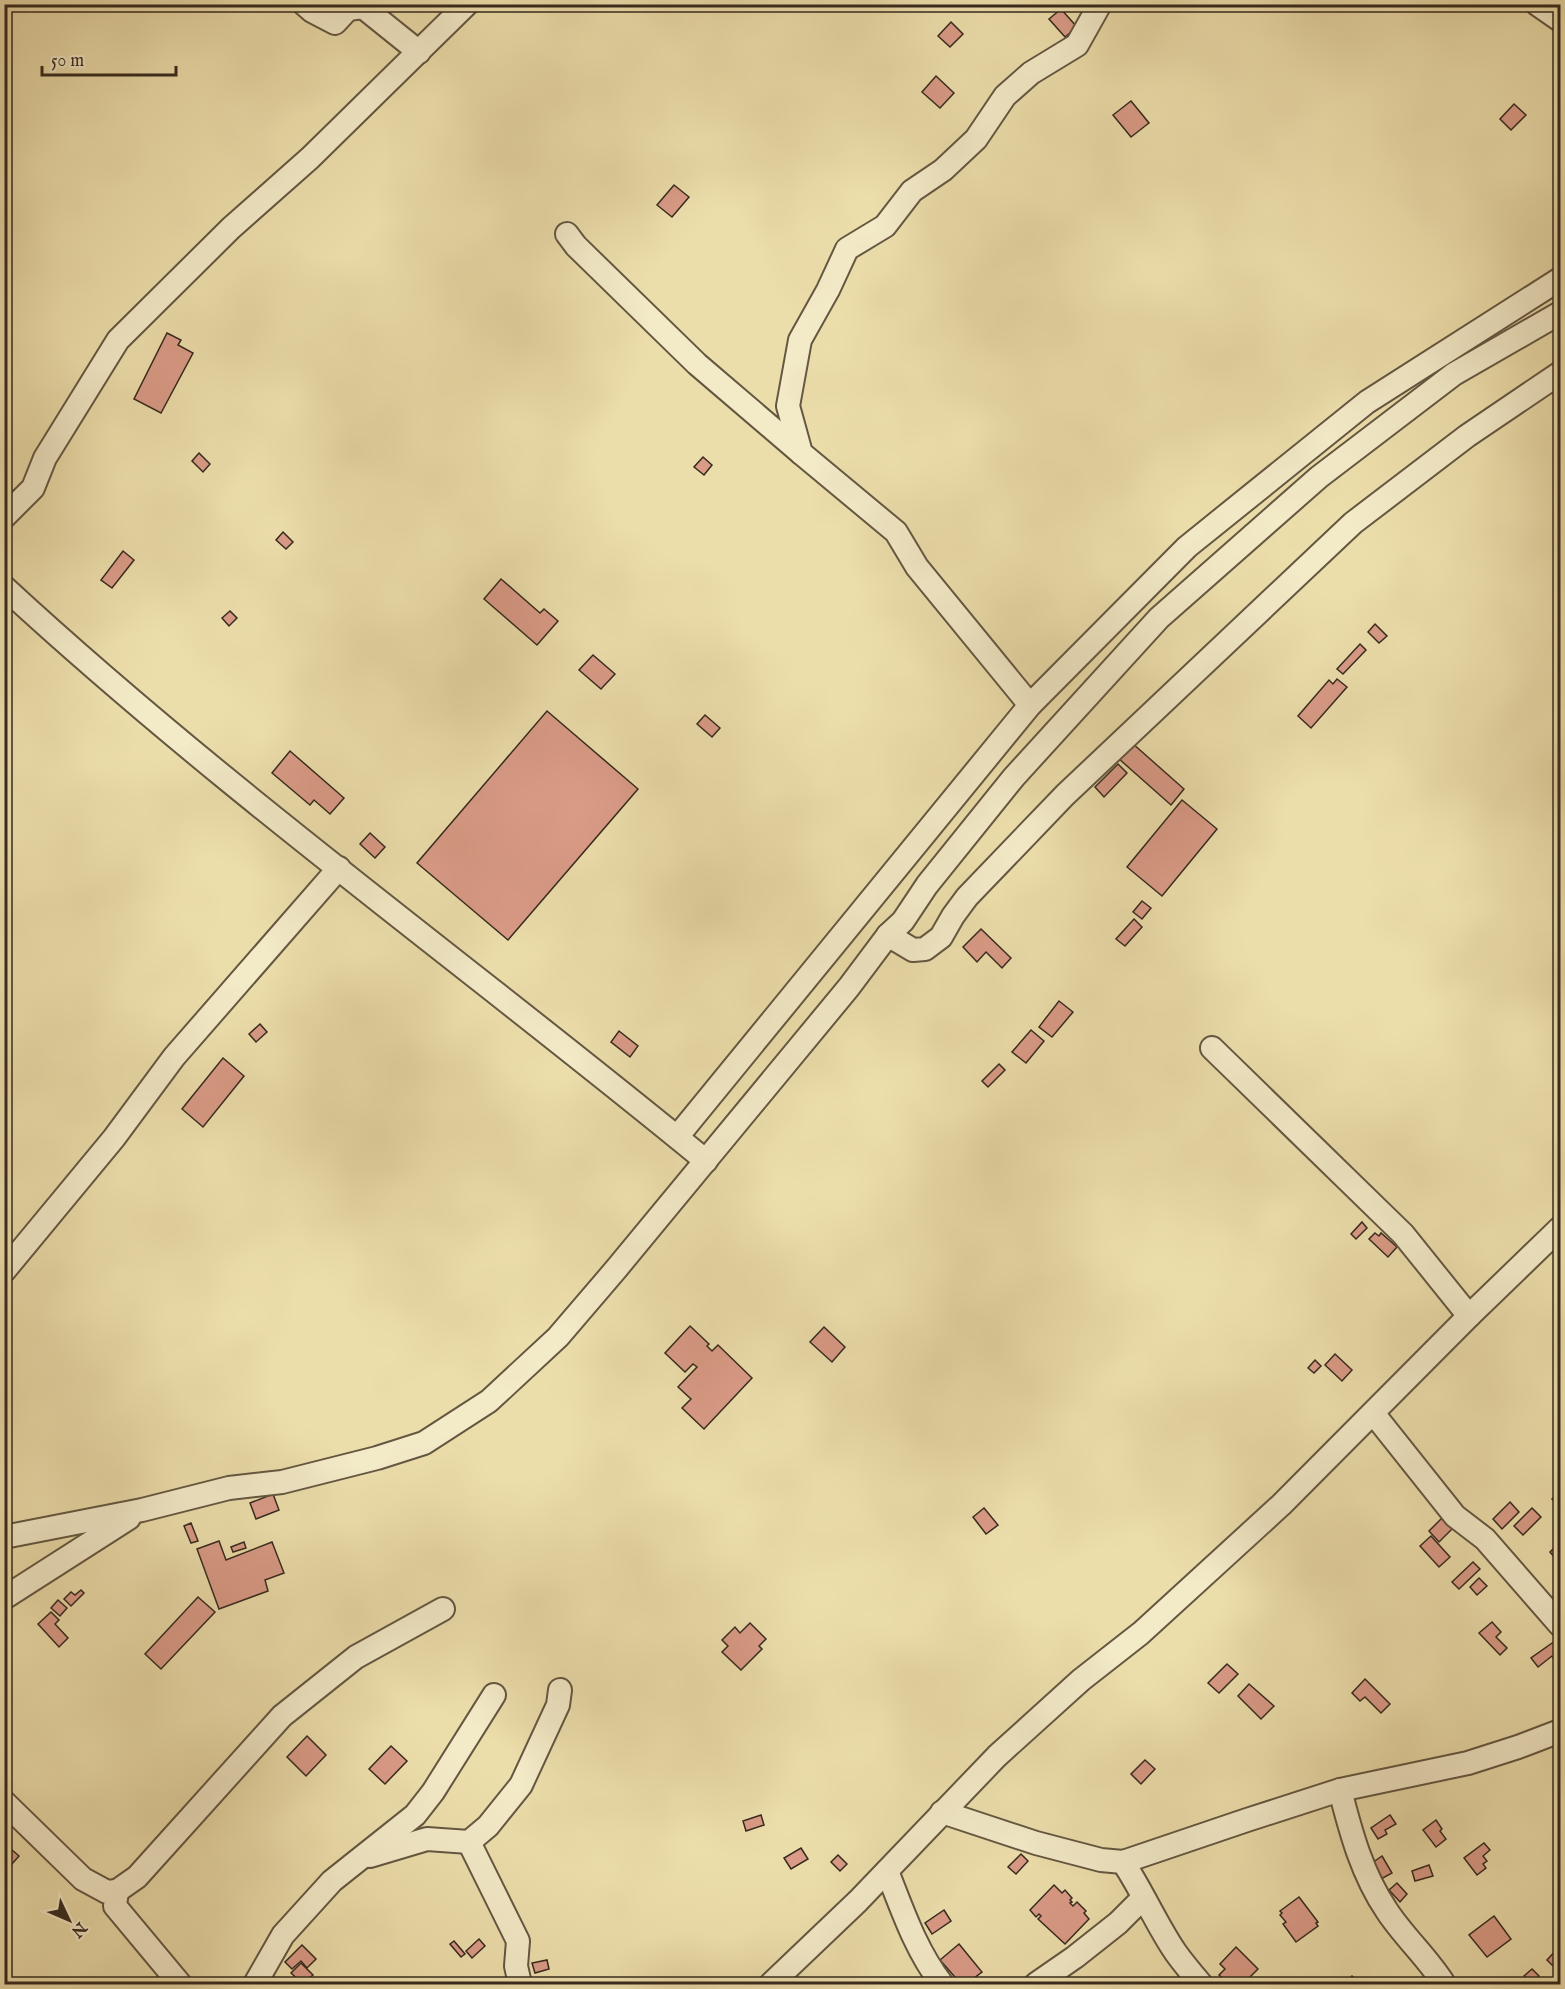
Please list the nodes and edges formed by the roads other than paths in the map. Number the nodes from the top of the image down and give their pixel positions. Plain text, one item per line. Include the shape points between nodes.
1 (304, 4) edge
2 (467, 4) edge
3 (1100, 4) edge
4 (1537, 4) edge
5 (1560, 20) edge
6 (419, 51) junction
7 (567, 234) dead end
8 (1560, 279) edge
9 (1560, 313) edge
10 (1560, 374) edge
11 (801, 453) junction
12 (4, 517) edge
13 (4, 587) edge
14 (1030, 705) junction
15 (339, 868) junction
16 (888, 935) junction
17 (1212, 1048) dead end
18 (677, 1137) junction
19 (706, 1161) junction
20 (1560, 1228) edge
21 (4, 1270) edge
22 (1469, 1316) junction
23 (1373, 1413) junction
24 (142, 1510) junction
25 (4, 1537) edge
26 (4, 1598) edge
27 (443, 1609) dead end
28 (1560, 1625) edge
29 (560, 1690) dead end
30 (494, 1695) dead end
31 (1560, 1731) edge
32 (1340, 1791) junction
33 (4, 1802) edge
34 (942, 1812) junction
35 (469, 1842) junction
36 (360, 1859) junction
37 (1123, 1862) junction
38 (887, 1871) junction
39 (117, 1891) junction
40 (1143, 1898) junction
41 (180, 1984) edge
42 (255, 1984) edge
43 (520, 1984) edge
44 (771, 1984) edge
45 (942, 1984) edge
46 (1036, 1984) edge
47 (1201, 1984) edge
48 (1444, 1984) edge

1 - 6 street via 335,23 348,9 363,7
2 - 6 street
3 - 11 street via 1077,45 1031,73 1005,96 976,139 943,170 912,191 885,226 847,249 800,340 788,406
4 - 5 street
6 - 12 street via 118,340 45,458 33,488
7 - 11 street via 697,364
8 - 14 street via 1367,402 1187,547
9 - 16 street via 1454,374 1319,477 1159,618 1014,777
10 - 16 street via 1467,436 1353,523 1065,795 967,897 941,937 925,949 913,950
11 - 14 street via 896,532 917,567
13 - 15 street via 149,714
14 - 18 street
15 - 18 street
15 - 21 street via 174,1057 114,1137
16 - 19 street
17 - 22 street via 1403,1234
18 - 19 street
19 - 24 street via 558,1337 489,1401 424,1443 282,1482 229,1488
20 - 22 street
22 - 23 street
23 - 28 street via 1455,1516 1485,1539
23 - 34 street via 1281,1505 1141,1633 1041,1715
24 - 25 street
24 - 26 street
27 - 39 street via 356,1657 282,1716 137,1877
29 - 35 street via 558,1705 521,1785 488,1826
30 - 36 street via 415,1815
31 - 32 street via 1468,1763
32 - 37 street
32 - 48 street via 1352,1838 1386,1911
33 - 39 street via 83,1879 107,1892
34 - 37 street via 1036,1843
34 - 38 street
35 - 36 street via 427,1839
35 - 43 street via 518,1941 516,1966
36 - 42 street via 332,1881 283,1935
37 - 40 street
38 - 44 street
38 - 45 street via 904,1916
39 - 41 street via 115,1906
40 - 46 street via 1118,1923
40 - 47 street via 1173,1949

